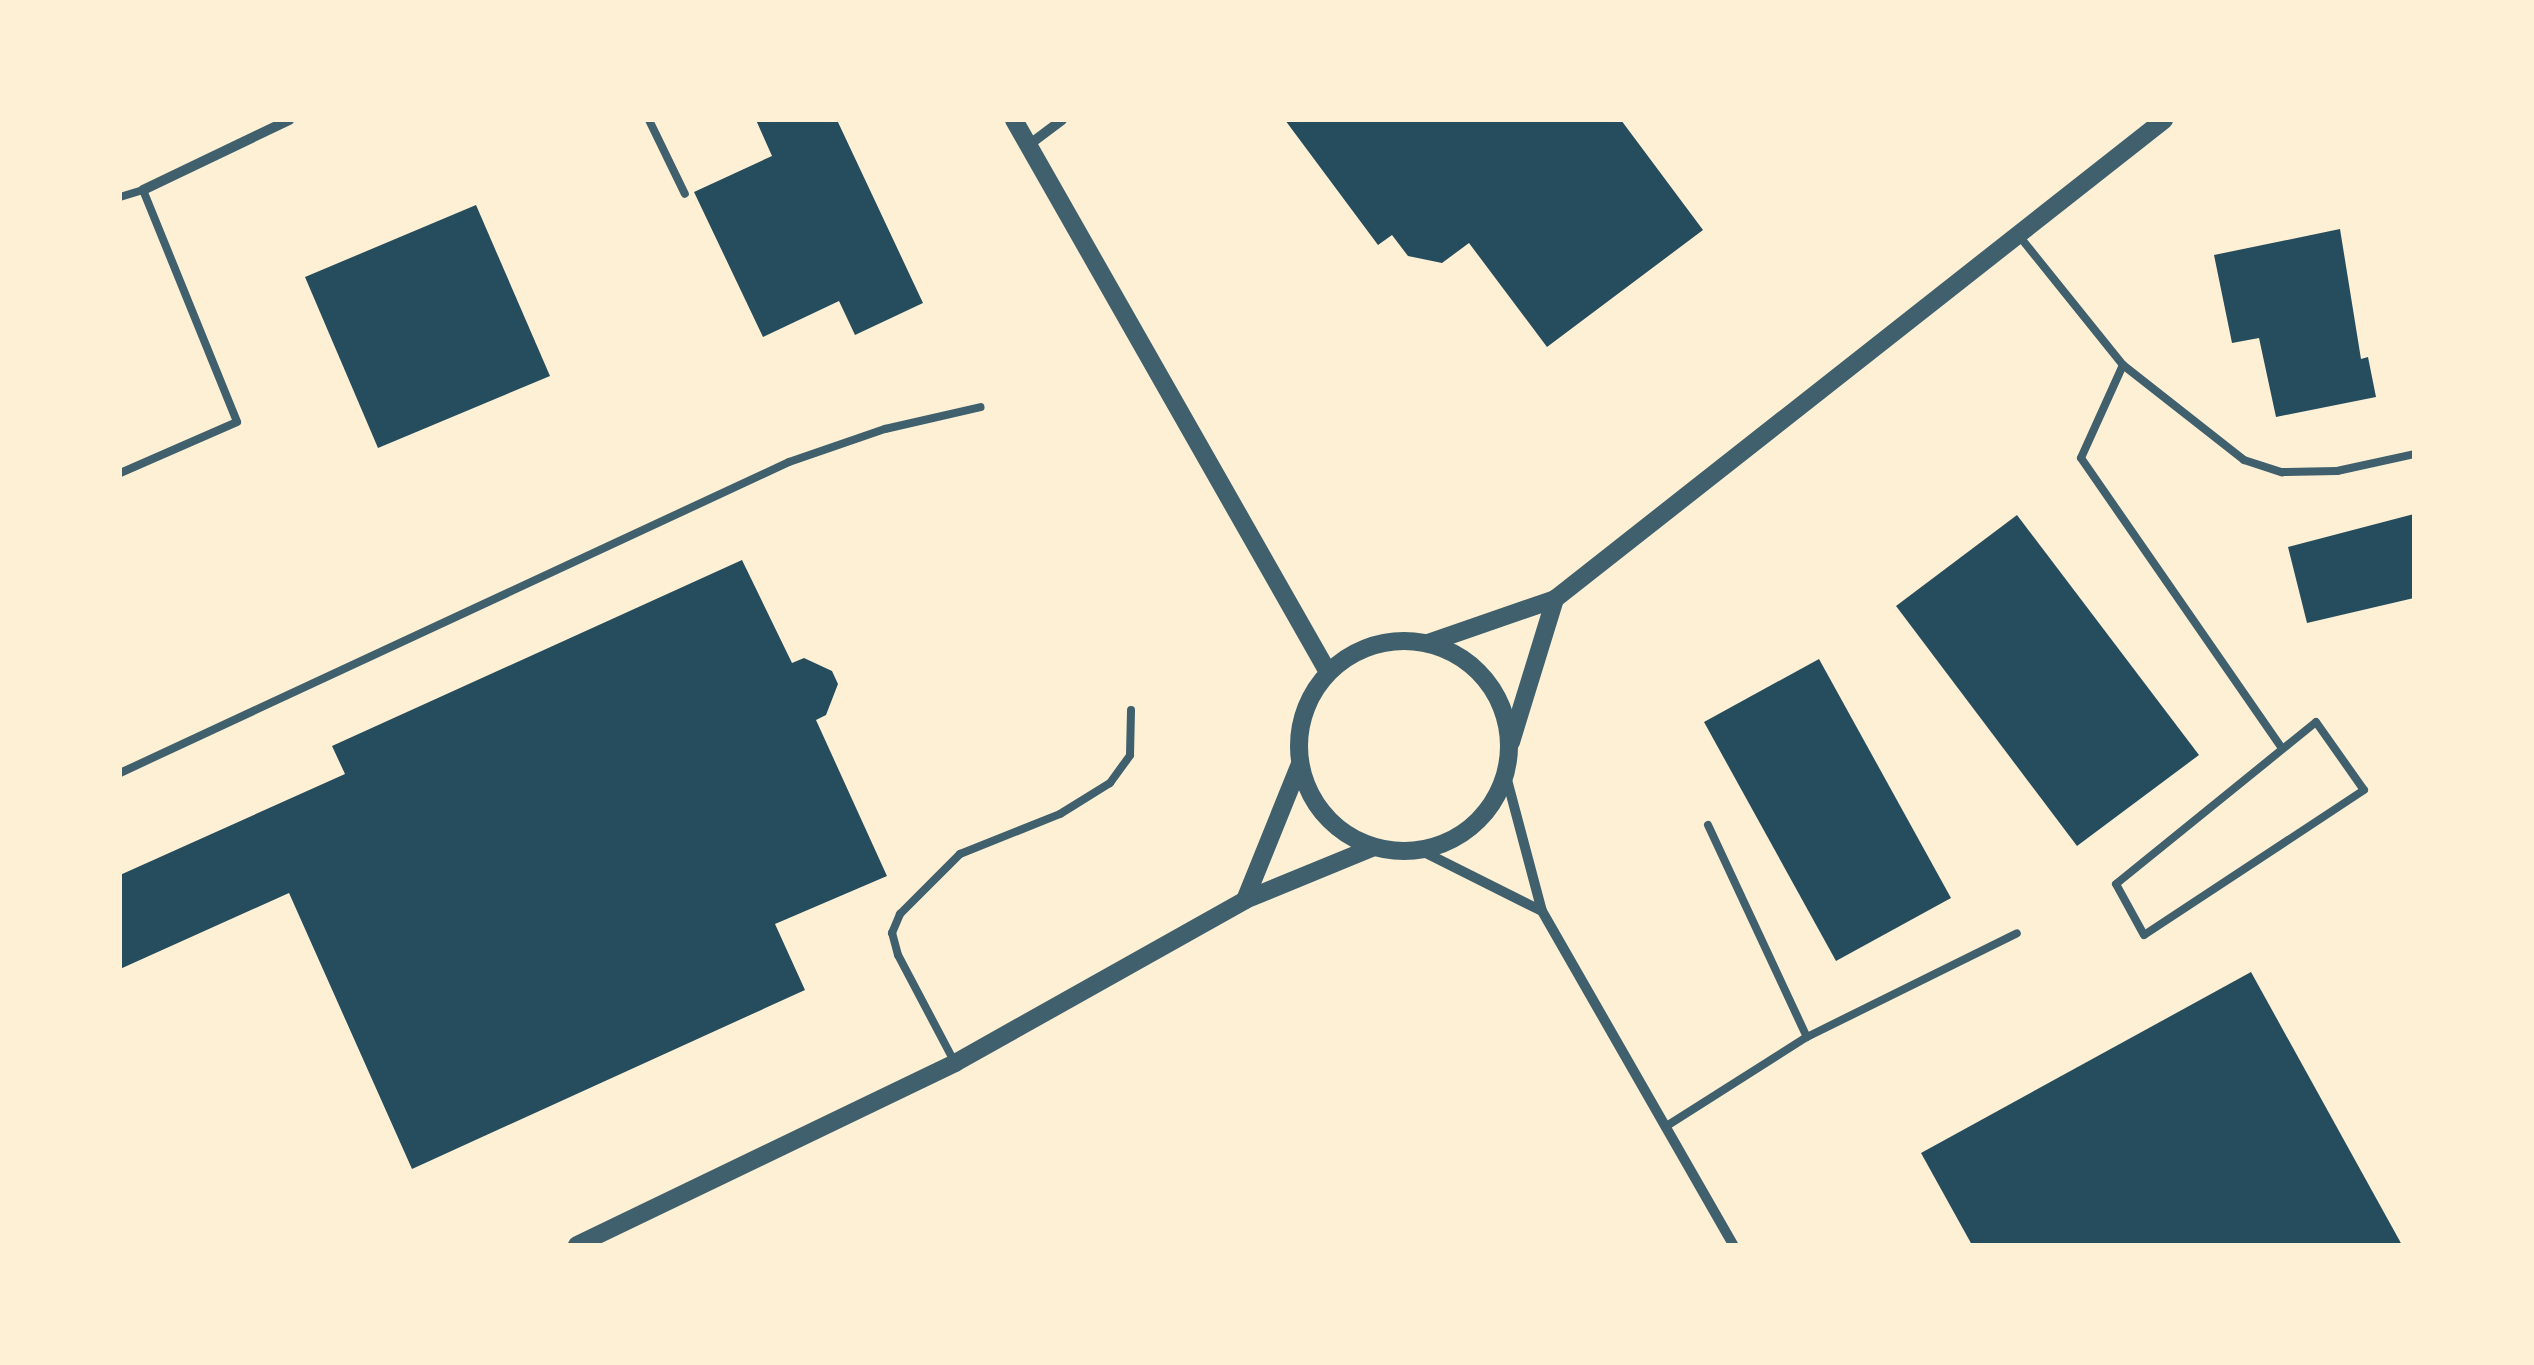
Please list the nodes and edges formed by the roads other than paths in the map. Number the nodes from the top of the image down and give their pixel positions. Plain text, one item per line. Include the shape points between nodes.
1 (289, 120) edge
2 (649, 120) edge
3 (1014, 120) edge
4 (1062, 120) edge
5 (2164, 120) edge
6 (1025, 148) junction
7 (143, 190) junction
8 (685, 194) dead end
9 (120, 197) edge
10 (2020, 237) junction
11 (2123, 364) junction
12 (981, 407) dead end
13 (2414, 454) edge
14 (120, 473) edge
15 (1555, 599) junction
16 (1428, 643) junction
17 (1328, 672) junction
18 (1131, 710) dead end
19 (1510, 747) junction
20 (2282, 748) junction
21 (1300, 764) junction
22 (120, 773) edge
23 (1506, 776) junction
24 (1708, 825) dead end
25 (1374, 847) junction
26 (1420, 850) junction
27 (1246, 900) junction
28 (1542, 911) junction
29 (2018, 933) dead end
30 (1807, 1037) junction
31 (955, 1062) junction
32 (1665, 1126) junction
33 (576, 1245) edge
34 (1733, 1245) edge

1 - 7 street
2 - 8 lane
3 - 6 street
4 - 6 street
5 - 10 street
6 - 17 street
7 - 9 lane
7 - 14 lane via 238,422
10 - 11 lane
10 - 15 street
11 - 13 lane via 2244,460 2282,472 2338,472
11 - 20 lane via 2081,458
12 - 22 lane via 885,428 789,462
15 - 16 street
15 - 19 street
16 - 17 street via 1374,644
16 - 19 street via 1478,670 1506,718
17 - 21 street via 1303,715
18 - 31 lane via 1130,755 1110,783 1060,814 960,854 900,914 892,933 898,955
19 - 23 street
20 - 20 lane via 2316,722 2364,790 2144,936 2116,884
21 - 25 street via 1306,786 1334,824
21 - 27 street
23 - 26 street via 1474,825
23 - 28 street
24 - 30 lane
25 - 26 street
25 - 27 street
26 - 28 street
27 - 31 street
28 - 32 street
29 - 30 lane
30 - 32 lane
31 - 33 street
32 - 34 street

